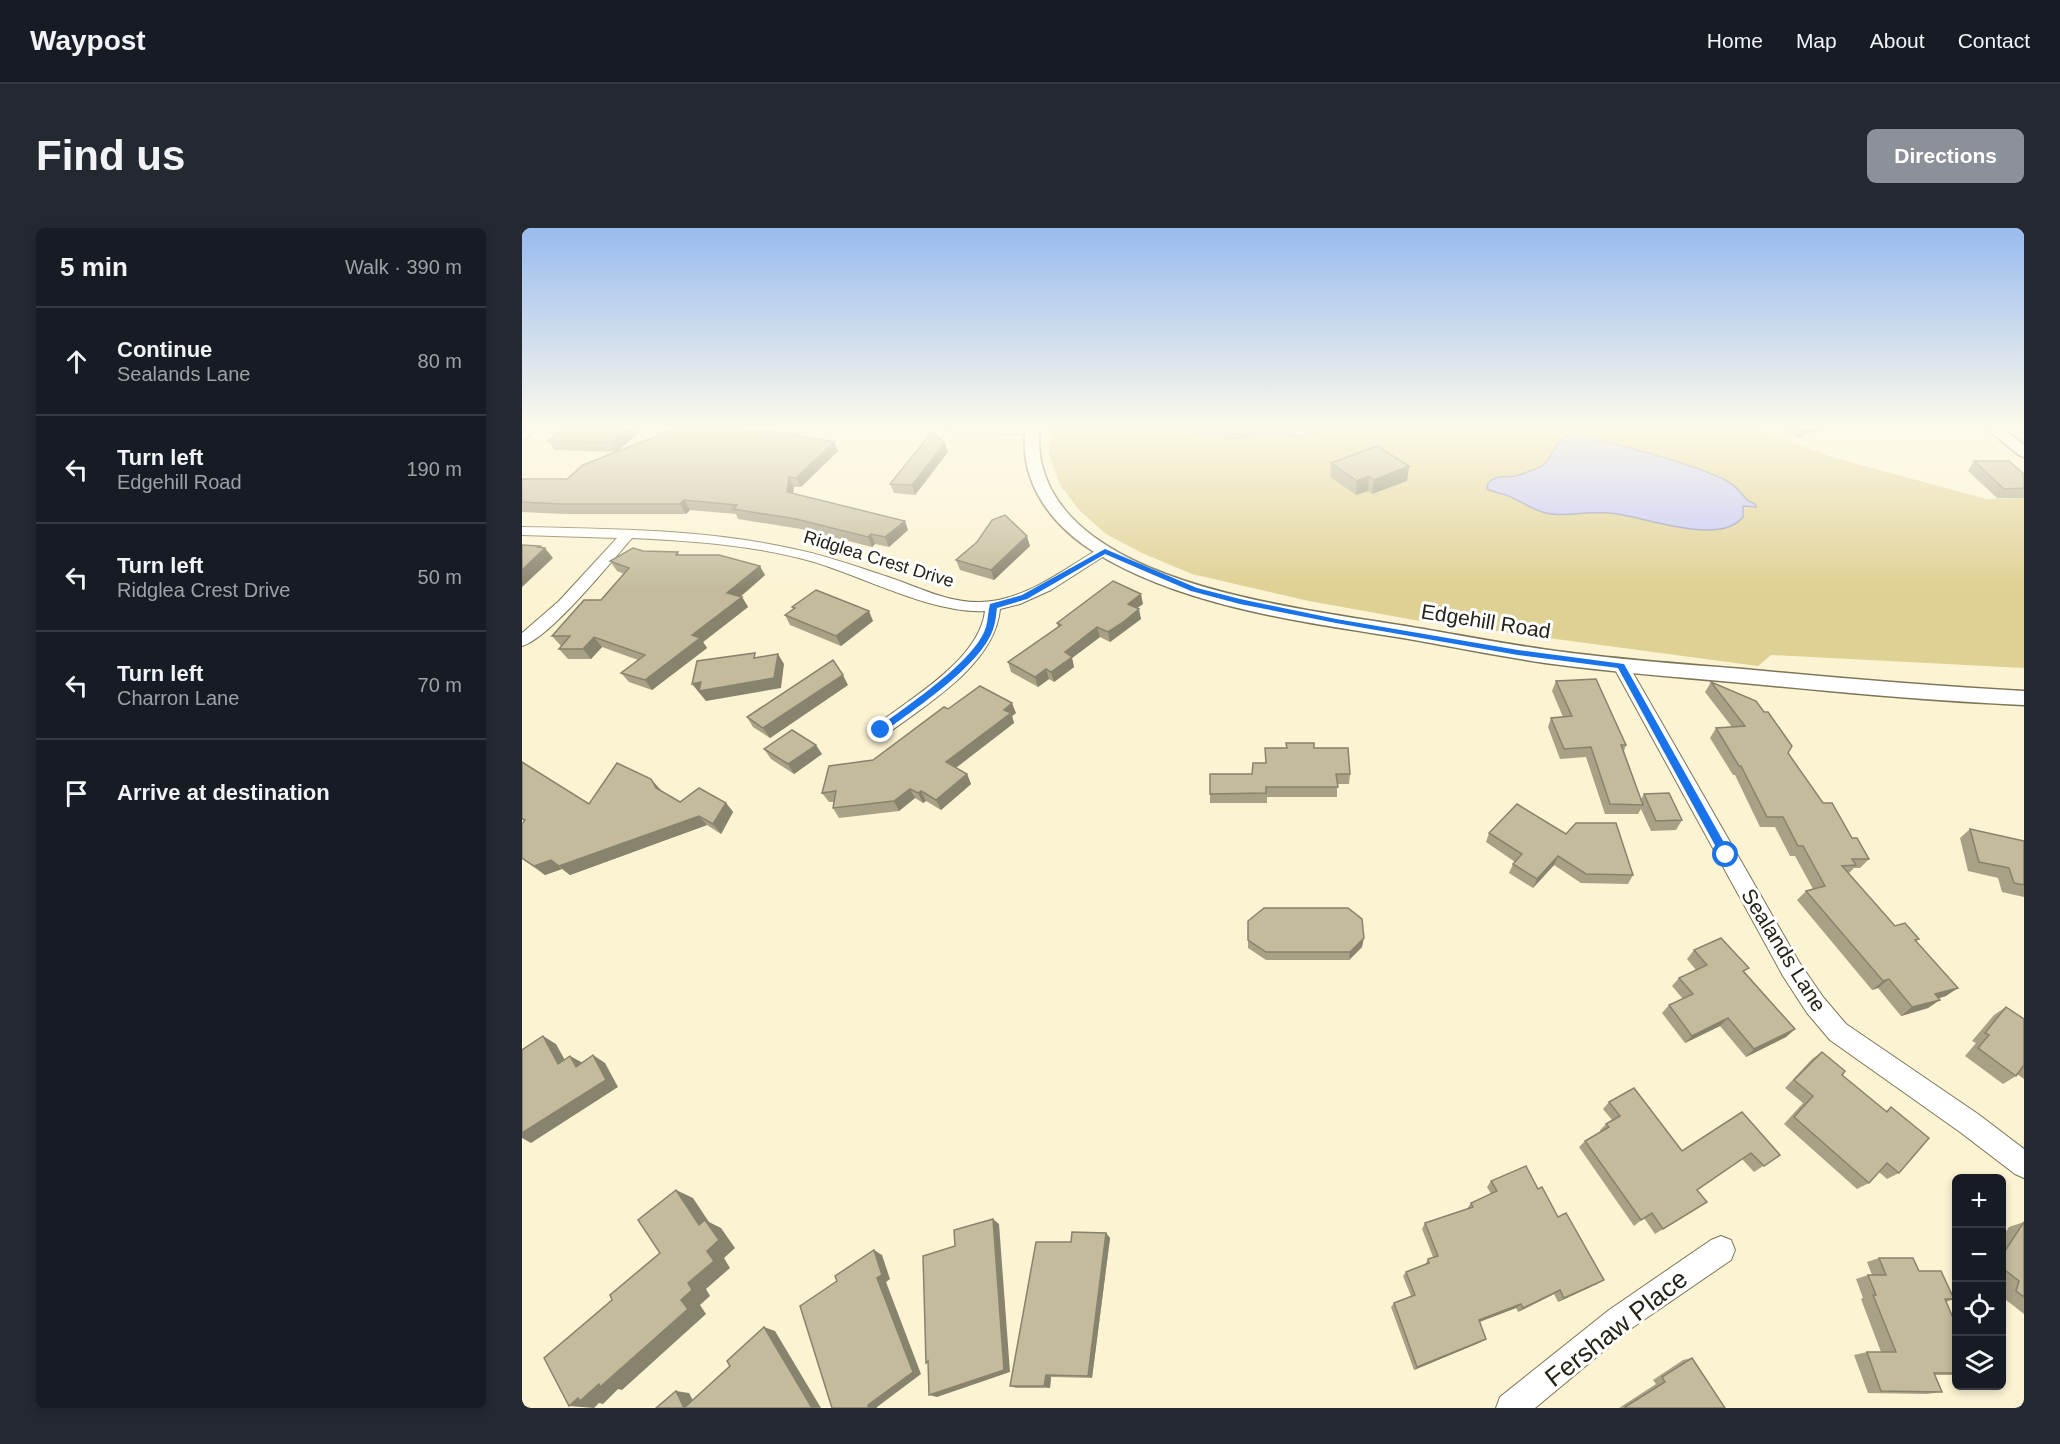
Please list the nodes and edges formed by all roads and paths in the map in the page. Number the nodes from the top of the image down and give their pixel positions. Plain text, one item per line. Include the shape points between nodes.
1 (1039, 481) edge
2 (522, 531) edge
3 (628, 534) junction
4 (1105, 551) junction
5 (993, 606) junction
6 (522, 641) edge
7 (1621, 666) junction
8 (2024, 698) edge
9 (881, 730) dead end
10 (2024, 1165) edge
11 (1721, 1250) dead end
12 (1540, 1399) edge
13 (1511, 1408) edge

1 - 4 street, Edgehill Road via 1062,518 1083,538
2 - 3 street, Ridglea Crest Drive
3 - 5 street, Ridglea Crest Drive via 693,537 794,553 852,569 939,602
3 - 6 street via 572,596
4 - 5 street, Ridglea Crest Drive via 1025,597
4 - 7 street, Edgehill Road via 1194,589 1240,602 1518,652
5 - 9 street via 990,628 961,667
7 - 8 street, Edgehill Road
7 - 10 street, Sealands Lane via 1815,1005 1838,1032
11 - 12 street, Fershaw Place via 1619,1320
12 - 13 street, Fershaw Place

